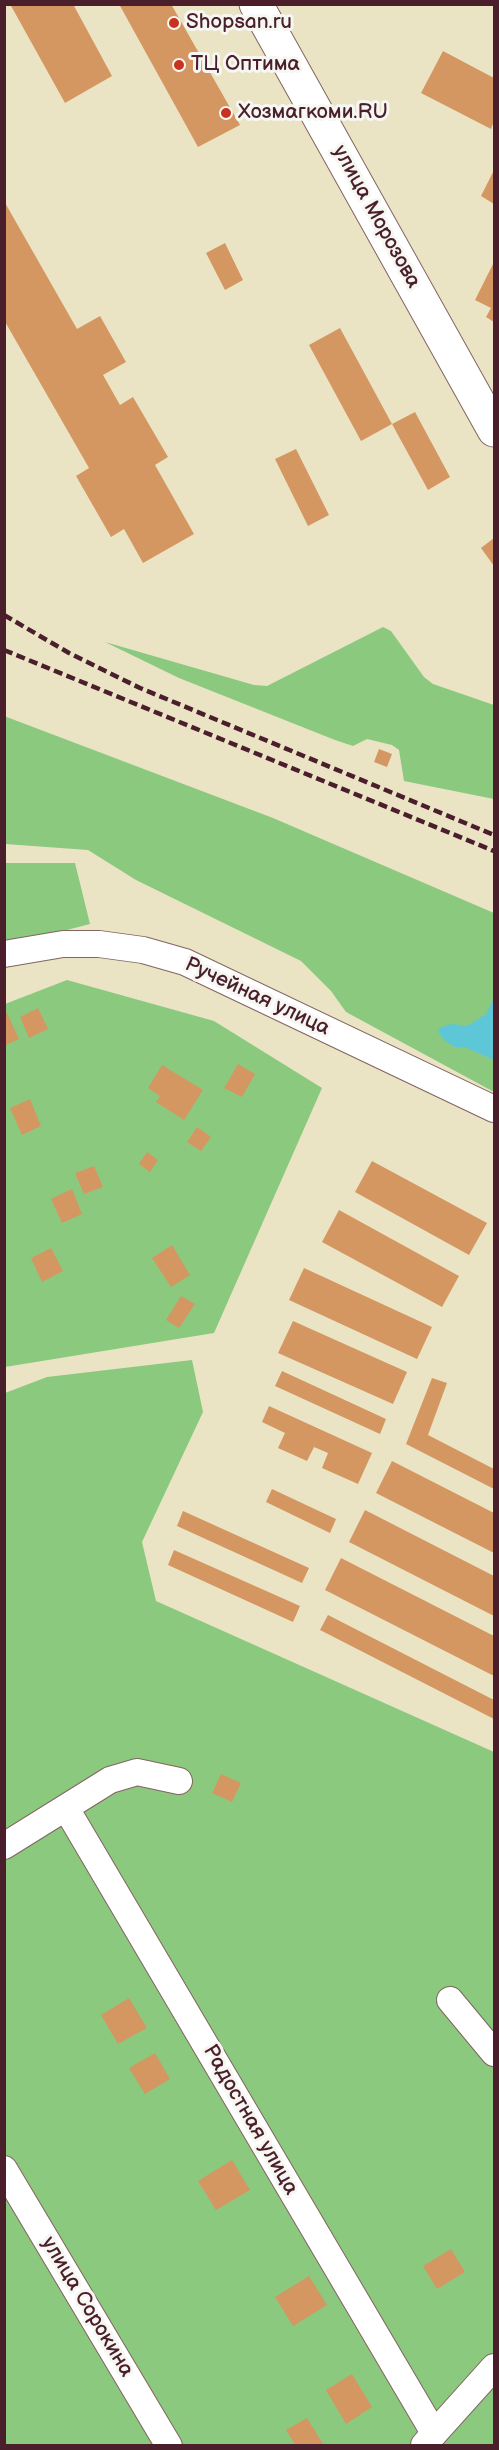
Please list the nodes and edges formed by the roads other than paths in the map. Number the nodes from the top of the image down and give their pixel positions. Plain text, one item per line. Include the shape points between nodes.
1 (256, 4) edge
2 (495, 430) edge
3 (4, 954) edge
4 (495, 1109) edge
5 (179, 1782) dead end
6 (66, 1808) junction
7 (4, 1846) edge
8 (450, 2000) dead end
9 (495, 2053) edge
10 (4, 2169) edge
11 (495, 2367) edge
12 (429, 2439) edge
13 (169, 2445) edge

1 - 2 main road, улица Морозова
3 - 4 street, Ручейная улица via 63,944 99,944 185,962
5 - 6 street via 136,1772 110,1780
6 - 7 street
6 - 12 street, Радостная улица
8 - 9 street
10 - 13 street, улица Сорокина
11 - 12 street

